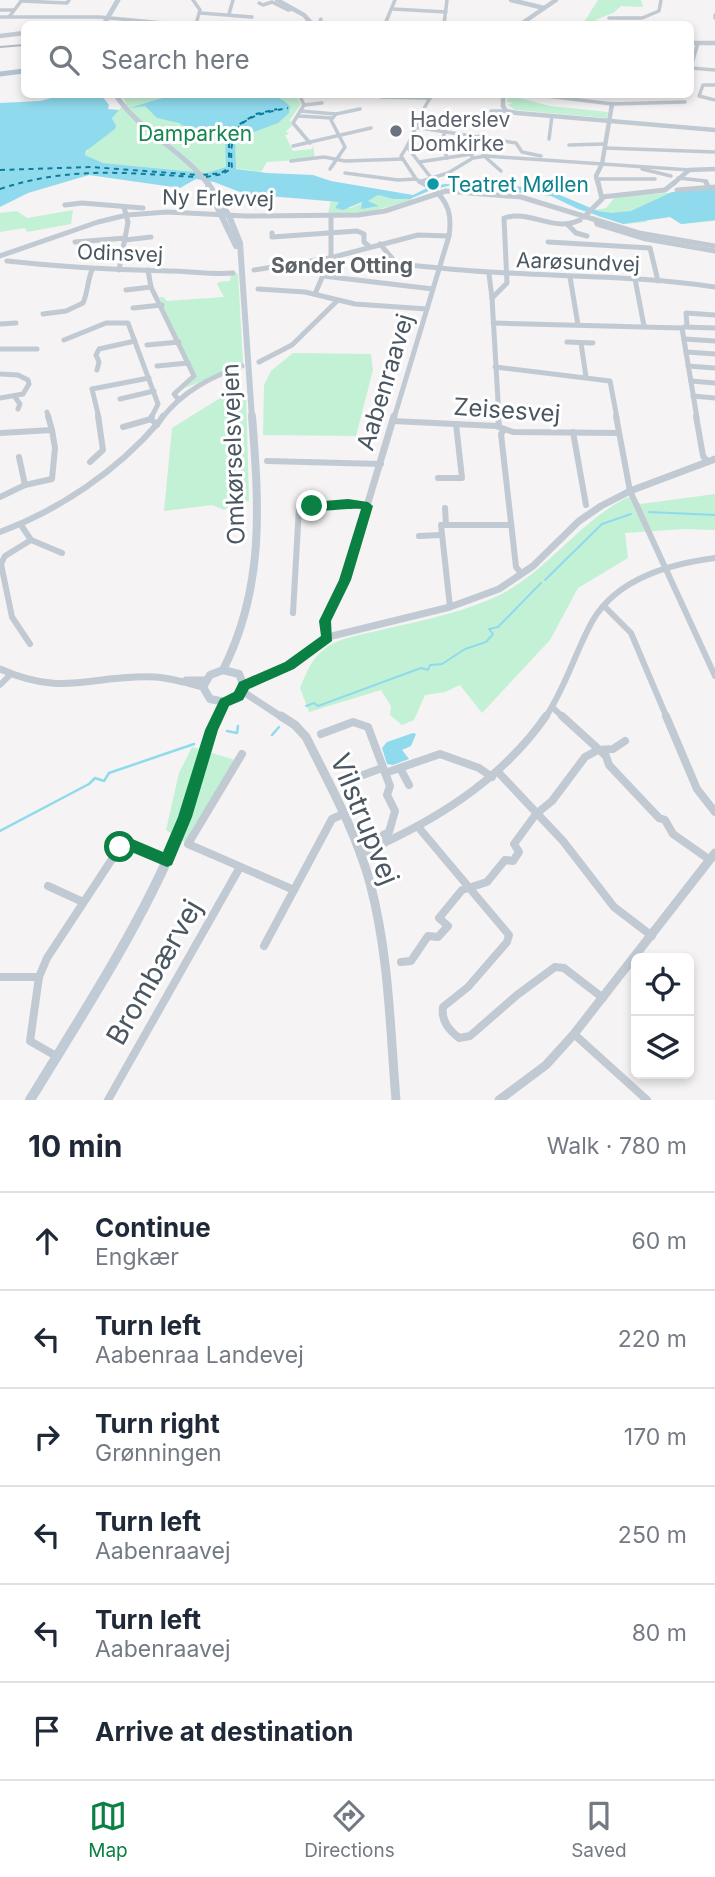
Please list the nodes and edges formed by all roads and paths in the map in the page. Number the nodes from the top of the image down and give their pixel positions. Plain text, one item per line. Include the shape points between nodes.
1 (69, 0) edge
2 (118, 0) edge
3 (205, 0) edge
4 (233, 0) edge
5 (277, 0) edge
6 (395, 0) edge
7 (447, 0) edge
8 (511, 0) edge
9 (556, 0) edge
10 (662, 0) edge
11 (21, 1) edge
12 (34, 1) edge
13 (45, 1) edge
14 (57, 1) edge
15 (195, 1) edge
16 (259, 3) dead end
17 (544, 8) junction
18 (293, 9) junction
19 (393, 9) junction
20 (0, 10) edge
21 (14, 10) junction
22 (446, 12) junction
23 (200, 13) junction
24 (229, 14) junction
25 (9, 17) junction
26 (40, 17) junction
27 (87, 17) junction
28 (252, 17) dead end
29 (0, 18) edge
30 (609, 18) dead end
31 (635, 18) junction
32 (84, 21) edge
33 (106, 21) edge
34 (132, 21) edge
35 (197, 21) edge
36 (308, 21) edge
37 (386, 21) edge
38 (444, 21) edge
39 (525, 21) edge
40 (636, 21) edge
41 (21, 33) edge
42 (0, 36) edge
43 (694, 43) edge
44 (698, 43) junction
45 (715, 43) edge
46 (694, 58) edge
47 (694, 69) edge
48 (715, 70) edge
49 (21, 72) edge
50 (0, 75) edge
51 (715, 85) edge
52 (117, 98) edge
53 (301, 98) edge
54 (431, 98) edge
55 (503, 98) edge
56 (554, 98) edge
57 (613, 98) edge
58 (664, 98) edge
59 (715, 100) edge
60 (572, 101) joint
61 (685, 102) dead end
62 (322, 103) dead end
63 (662, 103) junction
64 (612, 104) junction
65 (304, 106) junction
66 (360, 108) dead end
67 (504, 109) junction
68 (491, 111) dead end
69 (299, 113) junction
70 (334, 116) junction
71 (552, 116) junction
72 (610, 121) junction
73 (414, 127) junction
74 (371, 128) dead end
75 (715, 129) edge
76 (445, 130) junction
77 (339, 134) junction
78 (479, 136) junction
79 (548, 138) dead end
80 (317, 141) junction
81 (311, 144) junction
82 (569, 145) dead end
83 (293, 146) dead end
84 (605, 146) junction
85 (409, 147) junction
86 (715, 152) edge
87 (472, 156) junction
88 (486, 156) junction
89 (324, 157) junction
90 (402, 157) junction
91 (447, 158) junction
92 (543, 159) junction
93 (338, 160) junction
94 (291, 162) dead end
95 (419, 162) junction
96 (602, 164) junction
97 (635, 166) junction
98 (330, 169) dead end
99 (715, 169) edge
100 (690, 170) junction
101 (501, 171) dead end
102 (345, 173) dead end
103 (674, 177) junction
104 (432, 179) junction
105 (596, 179) junction
106 (638, 179) junction
107 (655, 179) dead end
108 (418, 180) junction
109 (206, 182) junction
110 (708, 187) junction
111 (715, 187) edge
112 (434, 190) junction
113 (677, 190) dead end
114 (212, 197) junction
115 (602, 197) junction
116 (65, 205) dead end
117 (124, 207) junction
118 (143, 208) dead end
119 (127, 215) junction
120 (221, 215) junction
121 (229, 215) junction
122 (331, 216) junction
123 (584, 217) junction
124 (568, 225) junction
125 (331, 231) junction
126 (237, 233) junction
127 (272, 233) dead end
128 (449, 236) junction
129 (587, 236) dead end
130 (151, 237) dead end
131 (126, 239) junction
132 (75, 242) dead end
133 (548, 242) dead end
134 (380, 244) junction
135 (370, 247) junction
136 (715, 248) edge
137 (0, 256) edge
138 (330, 258) junction
139 (7, 261) dead end
140 (242, 261) junction
141 (440, 268) junction
142 (92, 270) junction
143 (119, 270) junction
144 (148, 270) junction
145 (254, 270) dead end
146 (233, 273) dead end
147 (489, 274) junction
148 (507, 275) junction
149 (323, 276) junction
150 (570, 276) junction
151 (635, 279) junction
152 (658, 281) junction
153 (151, 287) junction
154 (715, 288) edge
155 (258, 289) dead end
156 (433, 289) junction
157 (126, 290) dead end
158 (315, 294) junction
159 (492, 298) junction
160 (337, 301) junction
161 (162, 305) junction
162 (133, 308) dead end
163 (427, 309) junction
164 (43, 314) dead end
165 (715, 315) edge
166 (16, 323) dead end
167 (493, 323) junction
168 (0, 324) edge
169 (578, 325) junction
170 (644, 327) junction
171 (684, 327) junction
172 (715, 328) edge
173 (684, 339) junction
174 (64, 341) dead end
175 (135, 341) junction
176 (715, 341) edge
177 (179, 342) junction
178 (567, 342) dead end
179 (580, 343) junction
180 (593, 343) dead end
181 (148, 345) dead end
182 (0, 349) edge
183 (37, 349) dead end
184 (686, 352) junction
185 (715, 354) edge
186 (259, 362) dead end
187 (188, 363) junction
188 (157, 366) dead end
189 (242, 366) dead end
190 (688, 366) junction
191 (495, 367) junction
192 (715, 368) edge
193 (97, 370) dead end
194 (0, 374) edge
195 (586, 377) junction
196 (149, 378) junction
197 (691, 381) junction
198 (715, 383) edge
199 (154, 391) junction
200 (693, 396) junction
201 (15, 397) junction
202 (0, 398) edge
203 (120, 398) dead end
204 (715, 398) edge
205 (177, 399) junction
206 (18, 408) dead end
207 (47, 412) dead end
208 (151, 419) junction
209 (393, 421) junction
210 (158, 423) junction
211 (456, 424) junction
212 (123, 427) dead end
213 (501, 428) junction
214 (52, 430) junction
215 (573, 432) junction
216 (0, 433) edge
217 (619, 433) junction
218 (19, 457) dead end
219 (711, 460) edge
220 (267, 461) dead end
221 (90, 462) dead end
222 (381, 464) junction
223 (438, 478) dead end
224 (25, 485) junction
225 (630, 491) junction
226 (0, 497) edge
227 (586, 505) dead end
228 (368, 506) junction
229 (445, 508) dead end
230 (21, 525) junction
231 (446, 525) junction
232 (511, 525) junction
233 (0, 532) edge
234 (441, 535) junction
235 (419, 536) dead end
236 (31, 540) junction
237 (62, 552) dead end
238 (715, 558) edge
239 (666, 569) junction
240 (522, 574) junction
241 (604, 606) junction
242 (450, 607) junction
243 (293, 612) dead end
244 (328, 638) junction
245 (30, 644) dead end
246 (236, 644) junction
247 (0, 670) edge
248 (223, 670) junction
249 (234, 671) junction
250 (10, 675) junction
251 (715, 676) edge
252 (205, 683) junction
253 (0, 685) edge
254 (241, 688) junction
255 (213, 701) junction
256 (225, 702) junction
257 (552, 707) junction
258 (211, 730) junction
259 (321, 734) dead end
260 (625, 741) dead end
261 (598, 750) junction
262 (242, 754) dead end
263 (400, 768) junction
264 (383, 770) junction
265 (495, 774) junction
266 (344, 782) dead end
267 (409, 785) dead end
268 (715, 812) edge
269 (343, 814) junction
270 (536, 814) junction
271 (419, 828) junction
272 (383, 835) dead end
273 (360, 854) junction
274 (712, 857) edge
275 (167, 861) junction
276 (240, 867) junction
277 (48, 886) dead end
278 (467, 888) junction
279 (294, 890) junction
280 (83, 902) junction
281 (652, 936) junction
282 (264, 946) dead end
283 (410, 963) dead end
284 (0, 977) edge
285 (39, 977) junction
286 (603, 998) junction
287 (574, 1034) junction
288 (56, 1056) junction
289 (30, 1100) edge
290 (108, 1100) edge
291 (396, 1100) edge
292 (499, 1100) edge
293 (648, 1100) edge

1 - 14 street
2 - 33 main road
3 - 15 street
4 - 24 street
5 - 18 street
6 - 19 street
7 - 22 street
8 - 17 street
9 - 17 street
10 - 31 street via 655,13
11 - 12 street
11 - 21 street
12 - 13 street
13 - 14 street
15 - 23 street
16 - 18 street
17 - 39 street
18 - 36 street
19 - 22 street
19 - 37 street
20 - 21 street
21 - 25 street
22 - 38 street
23 - 24 street
23 - 35 street
24 - 28 street
25 - 26 street
25 - 29 street
26 - 27 street
26 - 29 street
27 - 32 street
27 - 34 street
30 - 31 street
31 - 40 street
41 - 42 street
43 - 44 street
44 - 45 street
44 - 46 street
47 - 48 street
49 - 50 main road
51 - 59 street via 703,85 699,96
52 - 109 main road, Omkørselsvejen
53 - 65 street
54 - 73 street
55 - 67 street
56 - 60 street
57 - 64 street
58 - 63 street
60 - 64 street
61 - 63 street
62 - 65 street
63 - 64 street
64 - 72 street
65 - 69 street
66 - 70 street
67 - 68 street
67 - 71 street
69 - 70 street
69 - 81 street via 293,123
70 - 77 street via 331,122
71 - 72 street
71 - 79 street
72 - 75 street
72 - 84 street
73 - 76 street
73 - 85 street
74 - 77 street
76 - 78 street
76 - 91 street via 442,142
77 - 80 street
77 - 93 street via 345,147
78 - 87 street via 471,145
78 - 92 street via 516,144 522,152
80 - 81 street
80 - 89 street
81 - 83 street
82 - 84 street
84 - 86 street
84 - 96 street
85 - 90 street
85 - 95 street
87 - 88 street
87 - 91 street
87 - 104 street
88 - 92 street
88 - 101 street
89 - 93 street
89 - 94 street
90 - 93 street
90 - 108 street
91 - 95 street
92 - 96 street
93 - 98 street
95 - 104 street
96 - 97 street
96 - 105 street
97 - 100 street
97 - 103 street
97 - 106 street
99 - 100 street
100 - 103 street
102 - 108 street
103 - 110 street via 706,181
103 - 115 street via 673,186 665,190
104 - 108 street
105 - 106 street
105 - 115 street
106 - 107 street
108 - 112 street
109 - 114 main road, Omkørselsvejen
109 - 121 main road, Omkørselsvejen
110 - 111 street
110 - 113 street
112 - 122 street, Ny Erlevvej via 378,212
112 - 123 street via 500,196
112 - 128 street via 451,214
114 - 120 main road, Omkørselsvejen
114 - 121 main road
115 - 123 street
116 - 117 street
117 - 118 street
117 - 119 street
119 - 120 street, Ny Erlevvej
119 - 131 street
119 - 137 street, Ny Erlevvej
120 - 121 street, Ny Erlevvej
120 - 126 main road
120 - 140 main road, Omkørselsvejen
121 - 122 street, Ny Erlevvej
121 - 126 main road, Omkørselsvejen
122 - 125 street
123 - 124 street
123 - 136 street
124 - 129 street
124 - 148 street via 503,218
125 - 127 street via 272,237
125 - 135 street via 362,232
125 - 138 street
126 - 140 main road, Omkørselsvejen
128 - 134 street via 418,235
128 - 141 street, Aabenraavej
130 - 131 street
131 - 132 street
131 - 143 street
133 - 152 street via 650,248
134 - 135 street
134 - 141 street via 397,264
135 - 138 street
138 - 145 street
138 - 149 street
139 - 142 street, Odinsvej
140 - 246 main road, Omkørselsvejen via 260,511 253,577
141 - 147 street, Aarøsundvej
141 - 156 street, Aabenraavej
142 - 143 street, Odinsvej
142 - 164 street via 83,303
143 - 144 street, Odinsvej
144 - 146 street, Odinsvej
144 - 153 street
147 - 148 street, Aarøsundvej
147 - 159 street
148 - 150 street, Aarøsundvej
148 - 159 street via 505,286
149 - 156 street
149 - 158 street
150 - 151 street, Aarøsundvej
150 - 169 street
151 - 152 street, Aarøsundvej
151 - 170 street
152 - 154 street, Aarøsundvej
153 - 157 street
153 - 161 street
155 - 158 street
156 - 163 street, Aabenraavej
158 - 160 street
159 - 167 street
160 - 163 street
160 - 186 street via 295,345
161 - 162 street
161 - 177 street
163 - 209 street, Aabenraavej
165 - 171 street via 686,313
166 - 168 street
167 - 169 street
167 - 191 street
169 - 170 street
170 - 171 street
171 - 172 street
171 - 173 street
173 - 176 street
173 - 184 street
174 - 175 street via 122,321 128,323
175 - 193 street via 99,349
175 - 196 street
177 - 181 street
177 - 187 street
178 - 179 street
179 - 180 street
179 - 195 street
182 - 183 street
184 - 185 street
184 - 190 street
187 - 188 street
187 - 205 street via 194,376 174,394
189 - 205 street
190 - 192 street
190 - 197 street
191 - 195 street
191 - 213 street
194 - 201 street via 28,380 28,388
195 - 217 street via 610,381
196 - 199 street
196 - 221 street via 92,389 103,450
197 - 198 street
197 - 200 street
199 - 203 street
199 - 208 street via 158,404
200 - 204 street
200 - 219 street via 703,456
201 - 202 street
201 - 206 street
205 - 210 street
207 - 214 street
208 - 210 street
208 - 212 street
209 - 211 street, Zeisesvej
209 - 222 street, Aabenraavej
210 - 230 street via 74,497
211 - 213 street, Zeisesvej
211 - 223 street via 462,478
213 - 215 street, Zeisesvej
213 - 232 street
214 - 216 street
214 - 224 street via 52,479
215 - 217 street, Zeisesvej
215 - 227 street
217 - 225 street
218 - 224 street
219 - 225 street
220 - 222 street
222 - 228 street, Aabenraavej
224 - 226 street
225 - 239 street
225 - 240 street via 583,518
228 - 243 street via 299,507
228 - 244 street, Aabenraavej via 345,580 325,621
229 - 231 street
230 - 233 street
230 - 236 street
231 - 232 street
231 - 234 street via 440,528
232 - 240 street via 516,567
234 - 235 street
234 - 242 street
236 - 237 street
236 - 245 street via 5,556 1,564 11,619
238 - 239 street
239 - 241 street via 629,585
239 - 251 street
240 - 242 street via 481,597
241 - 257 street
241 - 268 street via 631,633 697,789
242 - 244 street
244 - 254 street via 290,666
246 - 248 main road, Omkørselsvejen
246 - 249 main road, Omkørselsvejen
247 - 250 street
248 - 249 main road
248 - 252 main road
249 - 254 main road
250 - 252 street via 64,687 136,678
250 - 253 street
252 - 255 main road via 205,694
254 - 256 main road
254 - 269 street, Vilstrupvej via 306,737
255 - 256 main road
255 - 258 main road
256 - 258 main road
257 - 261 street
257 - 265 street
258 - 275 main road
259 - 264 street via 353,723 368,727
260 - 261 street via 613,749
261 - 270 street via 584,758 552,801
261 - 274 street via 673,834
262 - 276 street via 188,844
263 - 264 street
263 - 265 street via 440,754
263 - 267 street
264 - 266 street
264 - 272 street via 395,811 389,832
265 - 270 street
265 - 271 street
269 - 273 street, Vilstrupvej
269 - 279 street via 332,819
270 - 278 street via 514,844 519,852 513,861 505,860 487,882
270 - 281 street via 614,907
271 - 273 street
271 - 278 street
273 - 291 street, Vilstrupvej via 383,949
274 - 281 street
275 - 280 street via 124,844
275 - 288 main road via 123,948
276 - 279 street
276 - 290 street, Brombærvej
277 - 280 street
278 - 283 street via 439,918 448,926 438,937 428,936
278 - 286 street via 509,935 468,987 443,1007 443,1021 455,1035 470,1036 555,967 564,968
279 - 282 street
280 - 285 street
281 - 286 street
284 - 285 street
285 - 288 street via 30,1041
286 - 287 street
287 - 292 street via 546,1065
287 - 293 street
288 - 289 main road

